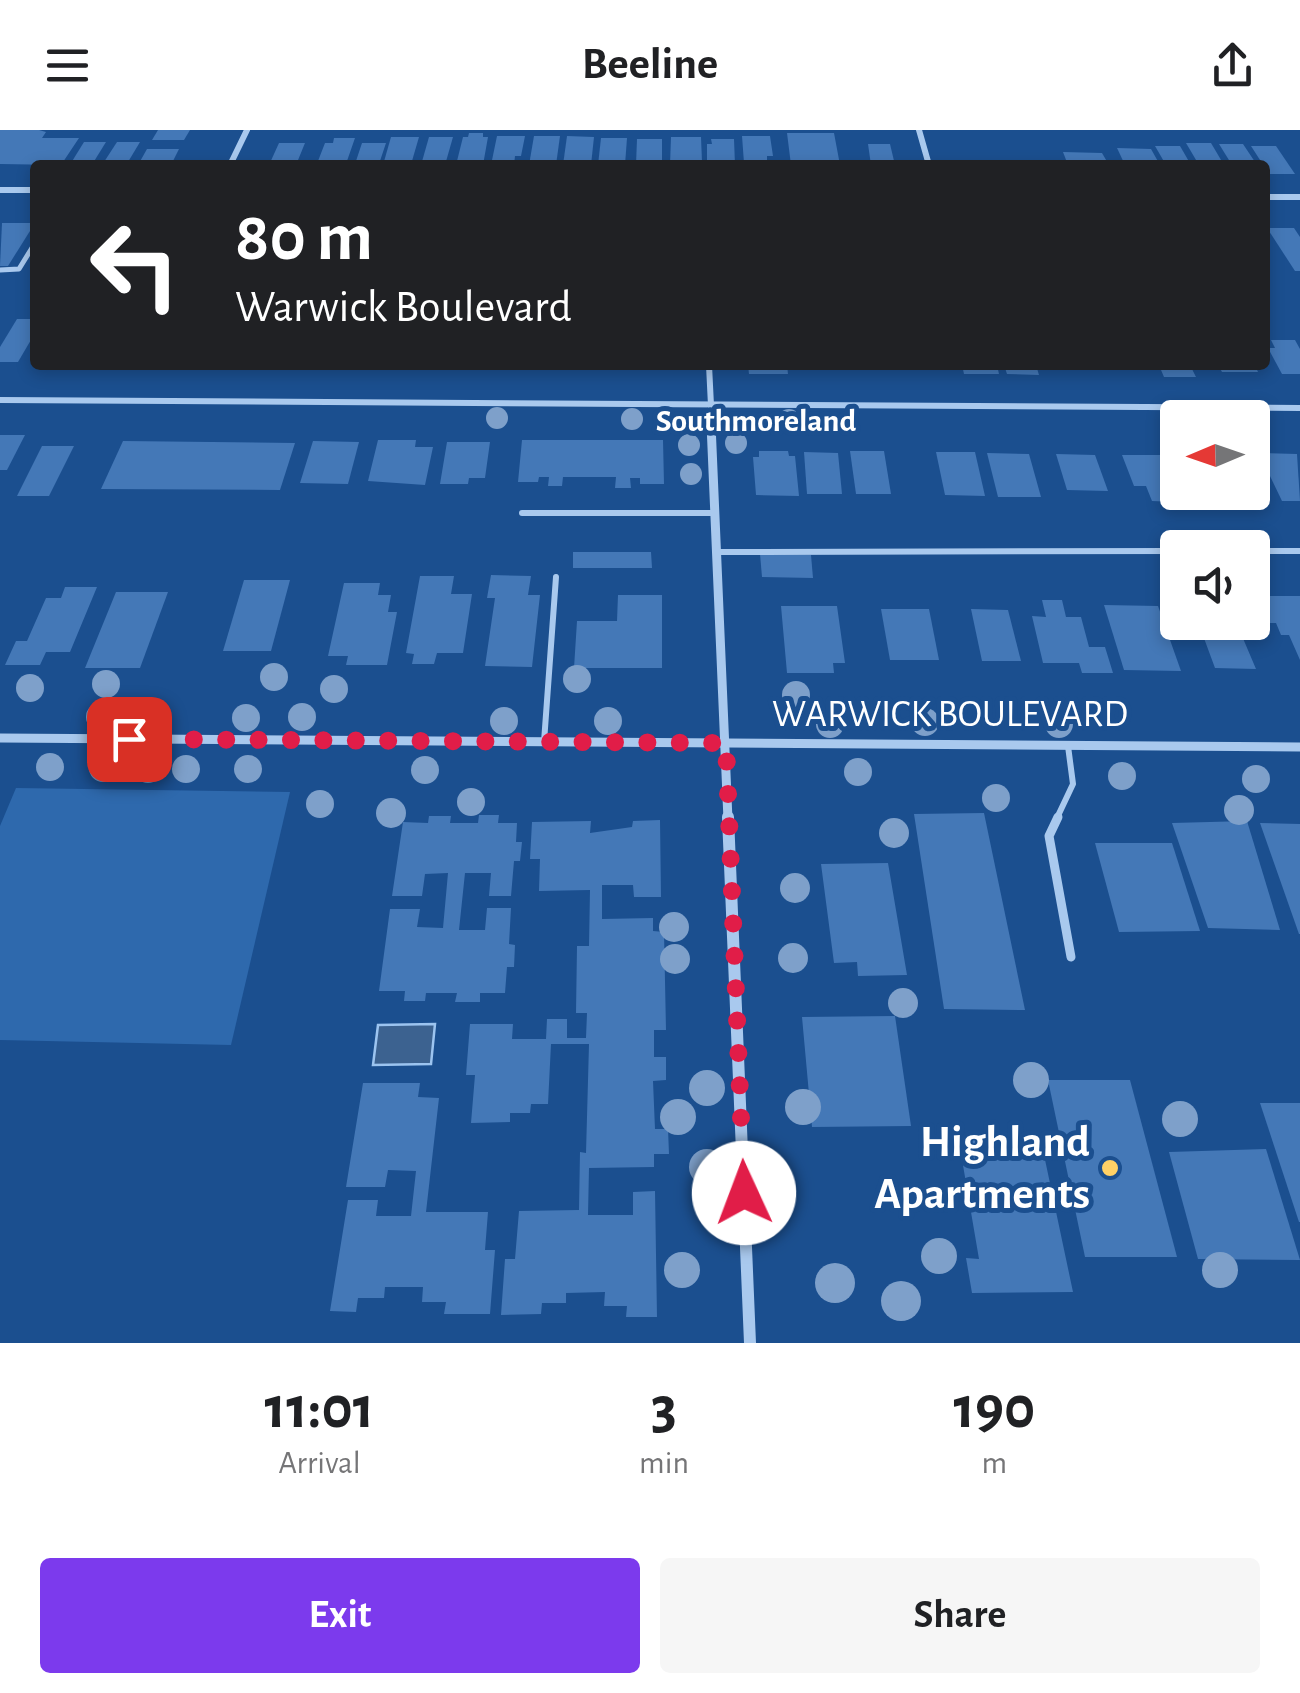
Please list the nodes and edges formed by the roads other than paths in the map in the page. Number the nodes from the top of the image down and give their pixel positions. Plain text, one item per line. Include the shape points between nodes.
1 (247, 130) edge
2 (918, 130) edge
3 (232, 160) edge
4 (927, 160) edge
5 (0, 190) edge
6 (30, 190) edge
7 (1270, 197) edge
8 (1300, 197) edge
9 (30, 252) edge
10 (21, 267) junction
11 (30, 267) edge
12 (0, 270) edge
13 (709, 370) edge
14 (0, 400) edge
15 (711, 404) junction
16 (1300, 408) edge
17 (522, 513) dead end
18 (716, 514) junction
19 (1160, 551) edge
20 (1270, 551) edge
21 (1300, 551) edge
22 (718, 552) junction
23 (556, 577) dead end
24 (0, 738) edge
25 (544, 742) junction
26 (726, 743) junction
27 (1068, 746) junction
28 (1300, 747) edge
29 (1071, 957) dead end
30 (750, 1343) edge

1 - 3 street
2 - 4 street
5 - 6 street
7 - 8 street
9 - 10 lane
10 - 11 lane
10 - 12 lane
13 - 15 street
14 - 15 street
15 - 16 street
15 - 18 street
17 - 18 lane
18 - 22 street
19 - 22 lane
20 - 21 lane
22 - 26 street
23 - 25 lane
24 - 25 street, WARWICK BOULEVARD
25 - 26 street, WARWICK BOULEVARD
26 - 27 street, WARWICK BOULEVARD
26 - 30 street
27 - 28 street, WARWICK BOULEVARD
27 - 29 lane via 1072,784 1048,836

